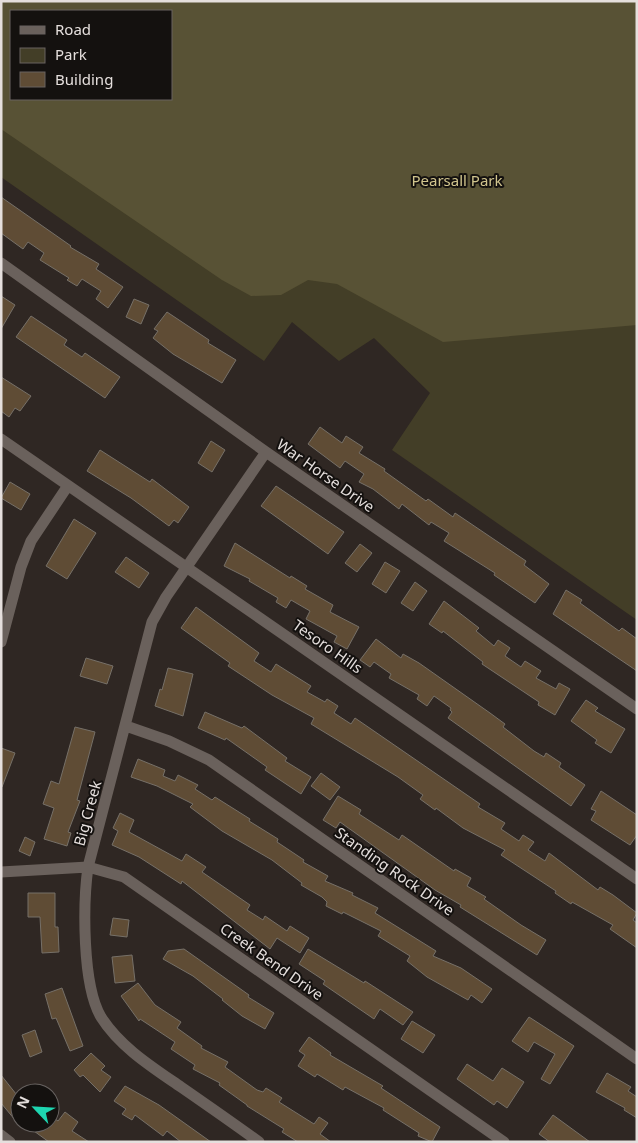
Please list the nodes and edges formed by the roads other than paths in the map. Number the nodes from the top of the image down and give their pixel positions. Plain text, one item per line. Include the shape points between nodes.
1 (1, 263) edge
2 (1, 439) edge
3 (266, 452) junction
4 (67, 487) junction
5 (186, 567) junction
6 (1, 642) edge
7 (637, 709) edge
8 (126, 726) junction
9 (88, 866) junction
10 (1, 872) edge
11 (637, 879) edge
12 (637, 1060) edge
13 (259, 1142) edge
14 (504, 1142) edge

1 - 3 street, War Horse Drive
2 - 4 street, Tesoro Hills
3 - 5 street, Big Creek
3 - 7 street, War Horse Drive
4 - 5 street, Tesoro Hills
4 - 6 street via 31,540
5 - 8 street, Big Creek via 152,622
5 - 11 street, Tesoro Hills
8 - 9 street, Big Creek
8 - 12 street, Standing Rock Drive via 209,760
9 - 10 street, Creek Bend Drive
9 - 13 street, Big Creek via 85,927 91,983 101,1016 118,1038 142,1059
9 - 14 street, Creek Bend Drive via 135,884

